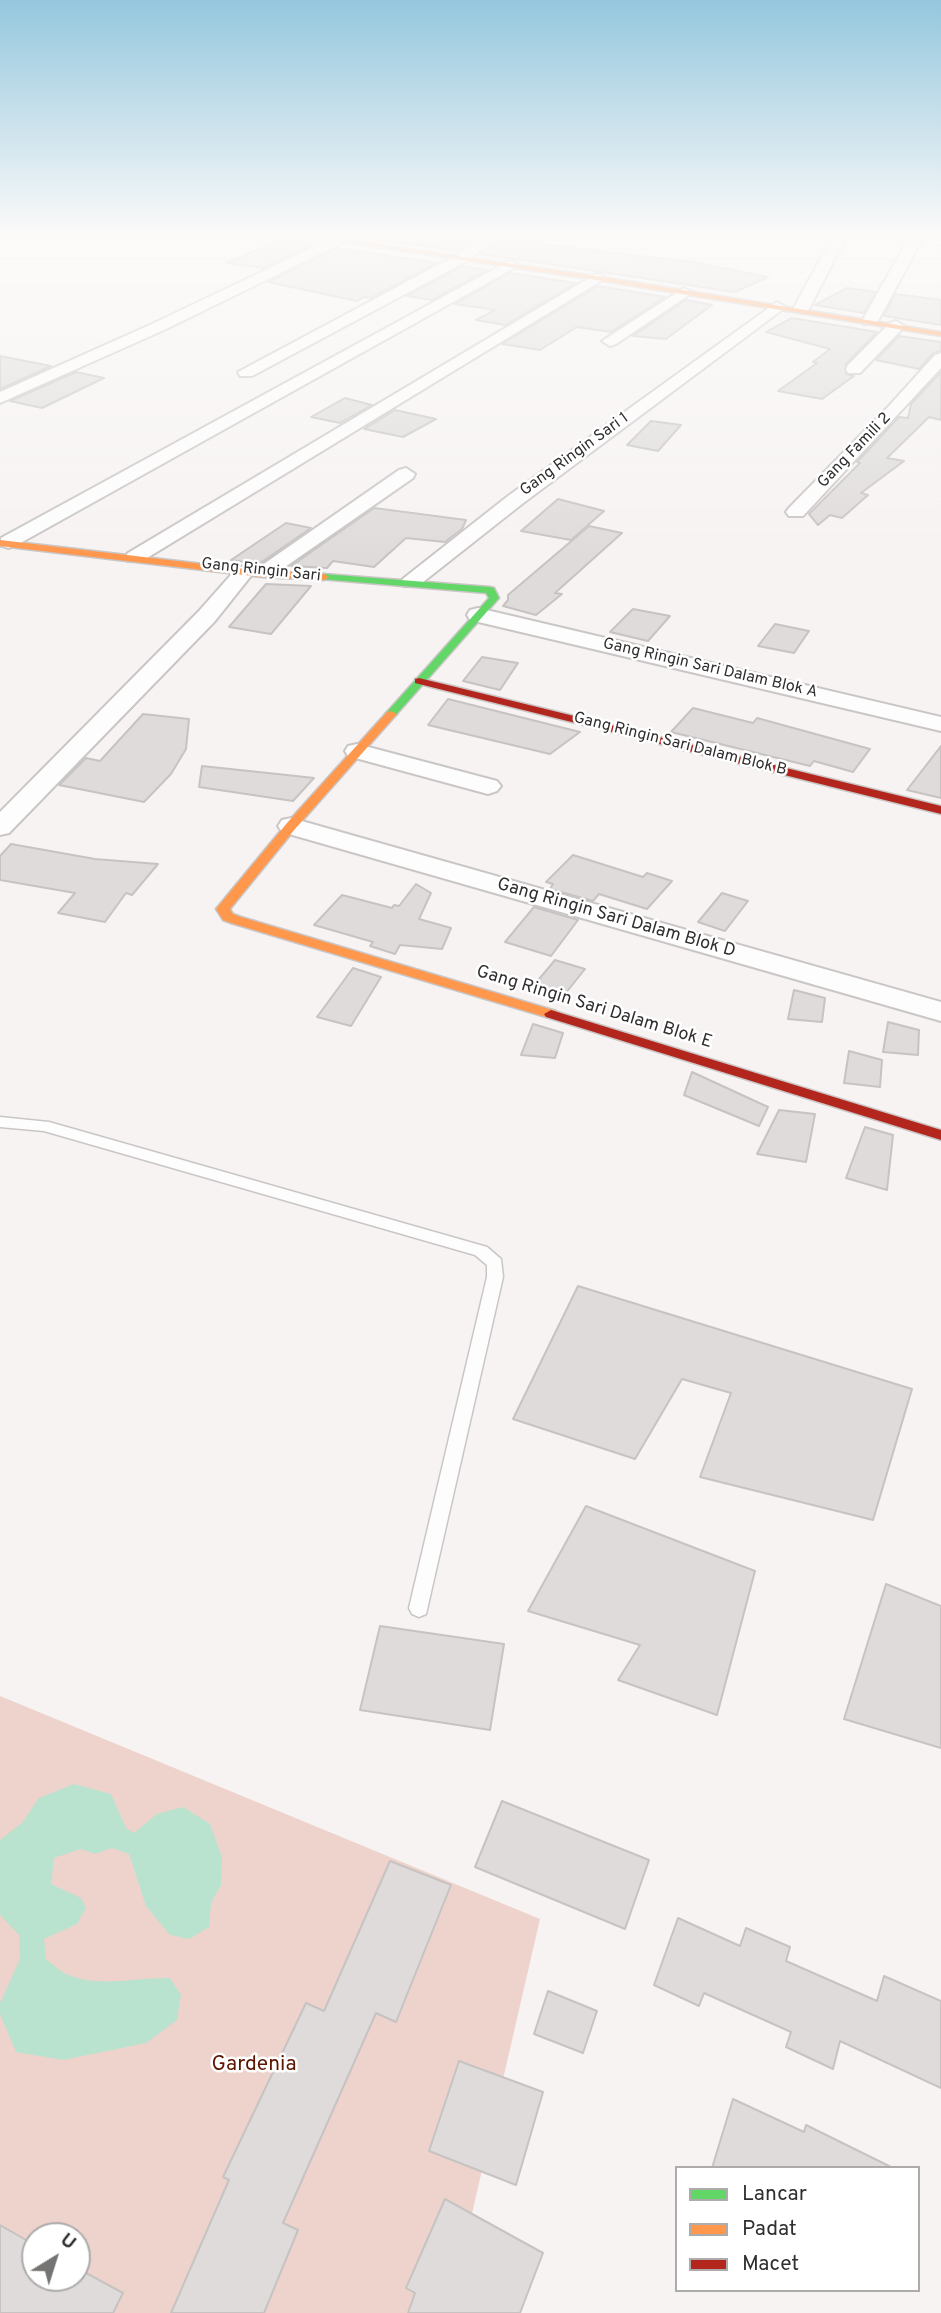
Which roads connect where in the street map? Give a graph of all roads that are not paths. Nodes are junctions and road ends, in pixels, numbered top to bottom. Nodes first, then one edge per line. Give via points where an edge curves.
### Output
1 (126, 342) edge
2 (303, 342) edge
3 (370, 342) edge
4 (490, 342) edge
5 (729, 342) edge
6 (880, 342) edge
7 (941, 358) edge
8 (853, 369) dead end
9 (246, 372) dead end
10 (0, 398) edge
11 (406, 474) dead end
12 (796, 512) dead end
13 (7, 542) edge
14 (135, 556) junction
15 (261, 571) junction
16 (411, 582) junction
17 (478, 615) junction
18 (419, 681) junction
19 (941, 724) edge
20 (357, 751) junction
21 (488, 786) dead end
22 (941, 810) edge
23 (291, 826) junction
24 (0, 827) edge
25 (941, 1012) edge
26 (0, 1122) edge
27 (941, 1135) edge
28 (419, 1608) dead end

1 - 10 street
2 - 9 street
3 - 13 street
4 - 14 street
5 - 16 street, Gang Ringin Sari 1
6 - 8 street
7 - 12 street, Gang Famili 2
11 - 15 street
13 - 14 street, Gang Ringin Sari
14 - 15 street, Gang Ringin Sari
15 - 16 street, Gang Ringin Sari
15 - 24 street via 207,616
16 - 17 street, Gang Ringin Sari via 489,590 494,598
17 - 18 street
17 - 19 street, Gang Ringin Sari Dalam Blok A
18 - 20 street
18 - 22 street, Gang Ringin Sari Dalam Blok B
20 - 21 street
20 - 23 street
23 - 25 street, Gang Ringin Sari Dalam Blok D
23 - 27 street, Gang Ringin Sari Dalam Blok E via 223,909 228,917
26 - 28 lane via 44,1126 468,1247 481,1251 495,1264

